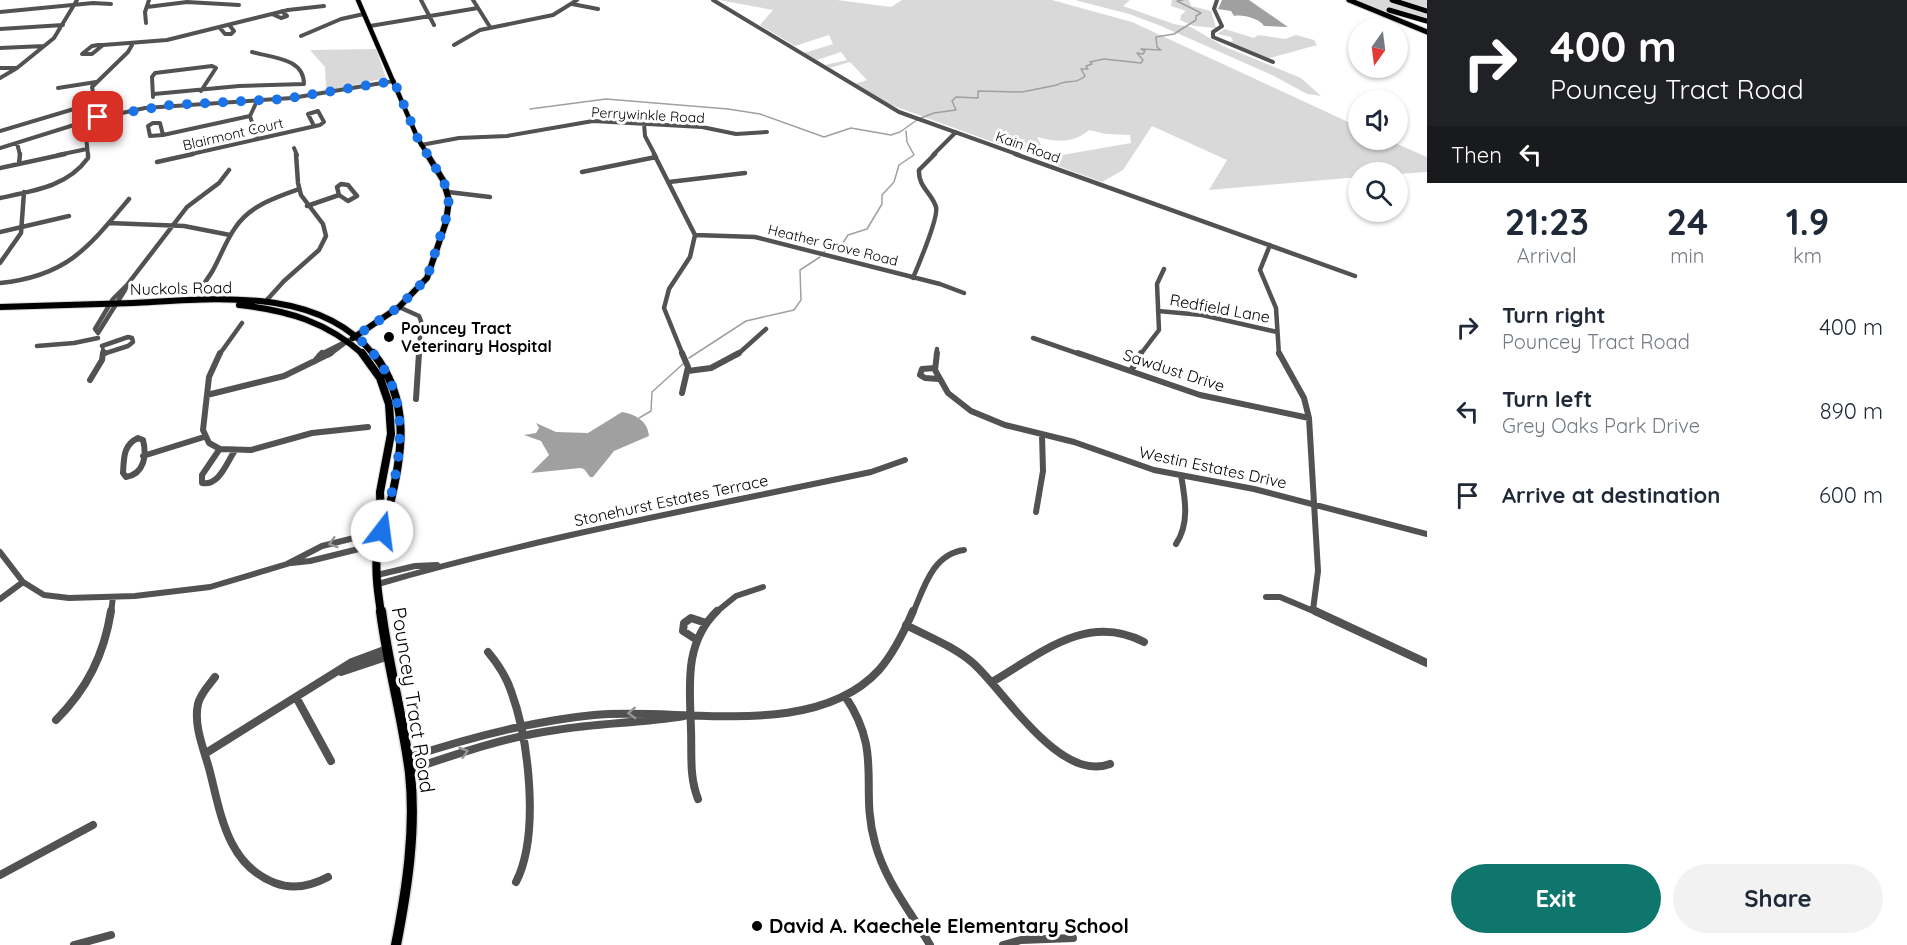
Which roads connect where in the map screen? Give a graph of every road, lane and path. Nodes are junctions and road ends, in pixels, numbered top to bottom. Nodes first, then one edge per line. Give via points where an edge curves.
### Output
1 (77, 0) edge
2 (149, 0) edge
3 (358, 0) edge
4 (422, 0) edge
5 (473, 0) edge
6 (577, 0) edge
7 (713, 0) edge
8 (1217, 0) edge
9 (1349, 0) edge
10 (1357, 0) edge
11 (1392, 0) edge
12 (111, 4) dead end
13 (572, 4) junction
14 (74, 5) junction
15 (239, 5) dead end
16 (324, 6) dead end
17 (147, 7) junction
18 (478, 8) junction
19 (598, 9) dead end
20 (1427, 10) edge
21 (282, 11) junction
22 (0, 12) edge
23 (272, 14) junction
24 (364, 14) junction
25 (429, 16) junction
26 (1427, 21) edge
27 (146, 23) dead end
28 (63, 25) junction
29 (434, 25) dead end
30 (230, 26) junction
31 (370, 26) junction
32 (490, 27) junction
33 (220, 28) junction
34 (0, 29) edge
35 (1427, 32) edge
36 (301, 36) dead end
37 (103, 45) junction
38 (132, 45) junction
39 (454, 45) dead end
40 (45, 46) junction
41 (0, 48) edge
42 (252, 52) dead end
43 (1273, 62) dead end
44 (0, 68) edge
45 (17, 68) junction
46 (0, 78) edge
47 (393, 80) junction
48 (96, 82) junction
49 (304, 84) junction
50 (58, 88) dead end
51 (201, 91) junction
52 (153, 96) junction
53 (304, 96) junction
54 (257, 101) junction
55 (94, 103) junction
56 (153, 107) junction
57 (147, 108) junction
58 (250, 116) junction
59 (98, 117) junction
60 (644, 123) junction
61 (314, 126) dead end
62 (0, 131) edge
63 (767, 132) dead end
64 (956, 132) junction
65 (163, 135) junction
66 (86, 137) dead end
67 (257, 139) junction
68 (17, 143) junction
69 (421, 145) junction
70 (0, 148) edge
71 (294, 148) dead end
72 (87, 149) junction
73 (656, 157) junction
74 (157, 162) dead end
75 (19, 164) junction
76 (0, 168) edge
77 (229, 170) dead end
78 (582, 172) dead end
79 (745, 173) dead end
80 (669, 182) junction
81 (299, 189) junction
82 (24, 192) junction
83 (448, 192) junction
84 (339, 195) junction
85 (490, 197) dead end
86 (0, 198) edge
87 (129, 199) dead end
88 (307, 206) junction
89 (69, 216) dead end
90 (109, 223) junction
91 (173, 225) junction
92 (22, 226) junction
93 (0, 232) edge
94 (230, 235) junction
95 (695, 235) junction
96 (1270, 244) junction
97 (0, 263) edge
98 (1164, 269) dead end
99 (1355, 276) dead end
100 (913, 278) junction
101 (0, 282) edge
102 (200, 288) dead end
103 (964, 293) dead end
104 (265, 302) junction
105 (111, 306) junction
106 (399, 307) junction
107 (0, 308) edge
108 (1158, 311) junction
109 (0, 312) edge
110 (242, 323) dead end
111 (766, 329) dead end
112 (1277, 332) junction
113 (98, 335) junction
114 (352, 338) junction
115 (1033, 338) dead end
116 (37, 346) dead end
117 (102, 346) junction
118 (937, 349) dead end
119 (103, 354) junction
120 (935, 368) junction
121 (688, 371) junction
122 (1131, 371) junction
123 (939, 379) junction
124 (90, 380) dead end
125 (682, 393) dead end
126 (207, 395) junction
127 (416, 399) dead end
128 (1309, 418) junction
129 (368, 427) dead end
130 (1042, 435) junction
131 (204, 437) junction
132 (219, 450) junction
133 (234, 452) junction
134 (143, 456) junction
135 (905, 460) dead end
136 (1181, 475) junction
137 (1314, 505) junction
138 (1036, 512) dead end
139 (382, 531) junction
140 (1427, 534) edge
141 (379, 544) junction
142 (1176, 544) dead end
143 (964, 550) dead end
144 (0, 552) edge
145 (287, 564) junction
146 (378, 579) junction
147 (23, 582) junction
148 (763, 587) dead end
149 (113, 597) junction
150 (1266, 597) dead end
151 (0, 599) edge
152 (1313, 610) junction
153 (706, 624) junction
154 (906, 625) junction
155 (697, 640) junction
156 (1144, 642) dead end
157 (388, 652) junction
158 (488, 652) dead end
159 (1427, 663) edge
160 (215, 677) dead end
161 (992, 682) junction
162 (845, 696) junction
163 (296, 697) junction
164 (690, 715) junction
165 (56, 720) dead end
166 (520, 727) junction
167 (521, 737) junction
168 (206, 753) junction
169 (407, 758) junction
170 (331, 761) dead end
171 (1110, 764) dead end
172 (409, 770) junction
173 (698, 799) dead end
174 (93, 825) dead end
175 (0, 875) edge
176 (327, 877) dead end
177 (516, 882) dead end
178 (111, 935) dead end
179 (1073, 938) dead end
180 (74, 945) edge
181 (396, 945) edge
182 (930, 945) edge
183 (1003, 945) edge

1 - 14 street
2 - 17 street
3 - 24 main road
4 - 25 street
5 - 18 street
6 - 13 street
7 - 64 street, Kain Road via 888,107
8 - 43 street via 1214,9 1222,26 1213,37
9 - 35 highway
10 - 26 highway
11 - 20 highway
12 - 14 street
13 - 19 street
13 - 32 street via 549,16
14 - 22 street
14 - 28 street
15 - 17 street via 187,2
16 - 21 street
17 - 27 street
18 - 25 street
18 - 32 street
21 - 23 street
21 - 23 street via 287,16 278,18
23 - 30 street
24 - 31 main road
24 - 36 street
25 - 29 street
25 - 31 street
28 - 34 street
28 - 40 street
30 - 33 street
30 - 33 street via 234,31 231,34
31 - 47 main road
32 - 39 street
33 - 38 street
37 - 37 street via 93,46 82,54 90,54
37 - 38 street
38 - 48 street
40 - 41 street
40 - 45 street
42 - 49 street via 296,63 304,74
44 - 45 street
45 - 46 street
47 - 53 street
47 - 69 main road
48 - 50 street
48 - 55 street via 91,92
49 - 51 street
49 - 53 street
51 - 52 street
51 - 52 street via 216,68 155,73
52 - 56 street
52 - 57 street
53 - 54 street
54 - 56 street
54 - 58 street
55 - 59 street
55 - 62 street
56 - 57 street
57 - 59 street
58 - 65 street
58 - 67 street
59 - 68 street
60 - 63 street, Perrywinkle Road via 733,133
60 - 69 street, Perrywinkle Road via 584,122 507,136
60 - 73 street via 645,136
61 - 67 street, Blairmont Court
64 - 96 street, Kain Road
64 - 100 street via 918,173 920,184 936,202 938,213
65 - 65 street via 159,122 148,126 150,136
66 - 72 street
67 - 74 street, Blairmont Court
68 - 70 street
68 - 75 street
69 - 83 main road
71 - 81 street via 300,163
72 - 75 street
72 - 82 street via 88,158 80,170 49,186
73 - 78 street
73 - 80 street
75 - 76 street
77 - 91 street via 219,183 190,204
79 - 80 street
80 - 95 street
81 - 88 street
81 - 94 street via 258,206
82 - 86 street
82 - 92 street
83 - 85 street
83 - 106 main road via 448,216 430,273
84 - 84 street via 337,187 344,184 357,196 348,201
84 - 88 street
87 - 90 street
88 - 104 street via 324,227 325,239 316,254 285,279
89 - 92 street
90 - 91 street
90 - 101 street via 85,251 67,264 42,275
91 - 94 street
91 - 105 street
92 - 93 street
92 - 97 street via 15,245
94 - 102 street via 217,268
95 - 100 street, Heather Grove Road via 755,237
95 - 121 street via 690,256 669,289 664,308
96 - 99 street, Kain Road
96 - 112 street via 1260,268 1276,308
98 - 108 street via 1155,296
100 - 103 street, Heather Grove Road
104 - 105 main road, Nuckols Road
104 - 114 main road, Nuckols Road via 310,312 331,321
105 - 107 main road, Nuckols Road
105 - 109 main road, Nuckols Road
105 - 113 street via 95,329
105 - 114 main road, Nuckols Road via 259,307 309,319
106 - 114 main road
106 - 127 street via 419,316 421,321
108 - 112 street, Redfield Lane via 1202,315
108 - 122 street via 1159,330
110 - 126 street via 215,361
111 - 121 street via 732,360 711,369
112 - 128 street via 1279,354 1304,398
113 - 116 street via 74,344
113 - 117 street
114 - 126 street via 334,352 273,380
114 - 139 main road, Pouncey Tract Road via 377,372 389,404 391,441 379,501
115 - 122 street, Sawdust Drive
117 - 119 street
117 - 119 street via 128,337 133,342
118 - 120 street, Westin Estates Drive
119 - 124 street
120 - 123 street, Westin Estates Drive
120 - 123 street, Westin Estates Drive via 922,369 920,375
121 - 125 street
122 - 128 street, Sawdust Drive via 1215,399
123 - 130 street, Westin Estates Drive via 948,393 971,411
126 - 131 street
128 - 137 street
129 - 133 street via 316,432
130 - 136 street, Westin Estates Drive
130 - 138 street via 1043,471
131 - 132 street
131 - 134 street
132 - 133 street
132 - 133 street via 202,475 202,483 217,479
134 - 134 street via 143,440 134,439 126,447 124,476 139,473
135 - 146 street, Stonehurst Estates Terrace via 871,472
136 - 137 street, Westin Estates Drive
136 - 142 street via 1184,533
137 - 140 street, Westin Estates Drive
137 - 152 street via 1318,581
139 - 141 main road, Pouncey Tract Road
139 -> 145 street via 310,550
141 - 145 street
141 - 146 main road, Pouncey Tract Road
143 - 154 street via 951,552 941,560
144 - 147 street
145 - 149 street via 200,590
146 - 157 main road, Pouncey Tract Road
147 - 149 street via 51,597
147 - 151 street
148 - 153 street via 737,594
149 - 165 street via 94,673 81,694
150 - 152 street via 1280,597
152 - 159 street
153 - 155 street
153 - 155 street via 691,618 684,623 683,631
154 - 161 street via 962,654
154 - 162 street via 884,664
155 - 164 street via 690,668
156 - 161 street via 1120,632 1085,633
157 - 163 street via 332,675
157 - 169 main road, Pouncey Tract Road
158 - 166 street via 502,668
160 - 168 street via 198,705
161 - 171 street via 1022,722 1050,747 1084,764
162 - 164 street via 800,710
162 - 182 street via 867,739 870,823 875,845 887,876
163 - 168 street
163 - 170 street
164 -> 166 street via 619,713
164 - 167 street via 575,726
164 - 173 street via 692,779
166 - 167 street
166 - 169 street
172 -> 167 street
167 - 177 street via 528,820 525,861
168 - 176 street via 230,844 243,864 264,879 287,887 308,886
169 - 172 main road, Pouncey Tract Road
172 - 181 main road, Pouncey Tract Road via 410,857
174 - 175 street
178 - 180 street
179 - 183 street via 1021,940

